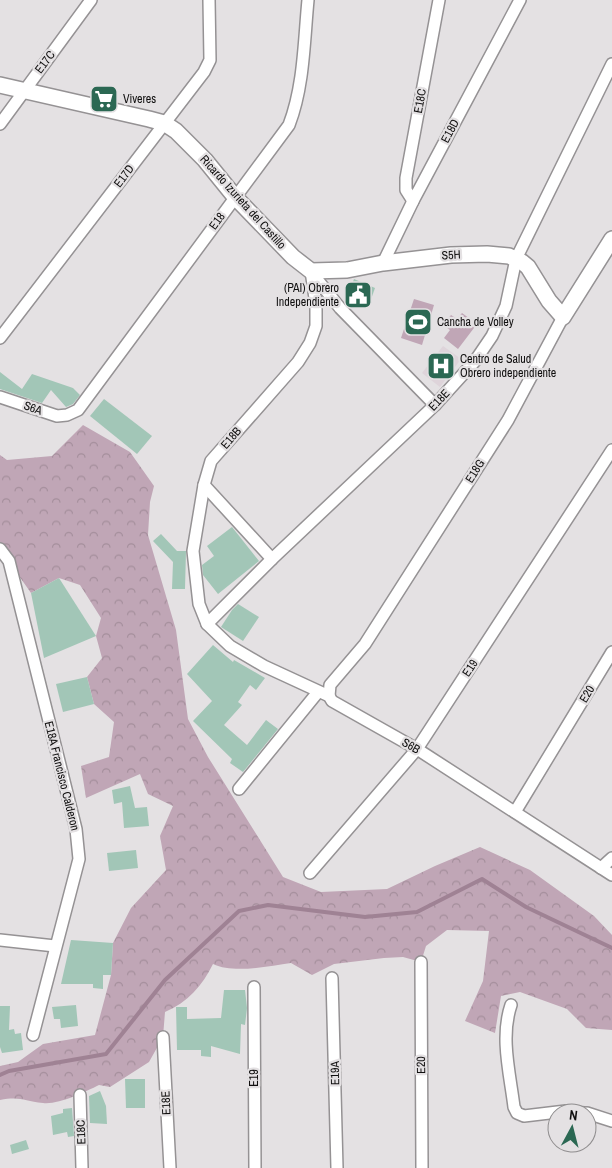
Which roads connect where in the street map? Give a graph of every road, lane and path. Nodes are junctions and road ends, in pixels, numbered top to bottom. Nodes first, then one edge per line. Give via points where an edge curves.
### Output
1 (91, 0) edge
2 (209, 0) edge
3 (308, 0) edge
4 (439, 0) edge
5 (520, 0) edge
6 (612, 64) edge
7 (0, 85) edge
8 (23, 91) junction
9 (164, 123) junction
10 (0, 124) edge
11 (235, 197) junction
12 (413, 201) junction
13 (612, 239) edge
14 (516, 259) junction
15 (384, 263) junction
16 (311, 271) junction
17 (563, 317) junction
18 (0, 338) edge
19 (0, 397) edge
20 (435, 405) junction
21 (68, 415) joint
22 (612, 450) edge
23 (204, 485) junction
24 (0, 549) edge
25 (272, 560) junction
26 (207, 624) junction
27 (612, 652) edge
28 (323, 694) junction
29 (417, 749) junction
30 (239, 789) dead end
31 (514, 812) junction
32 (612, 858) edge
33 (601, 868) junction
34 (310, 873) dead end
35 (612, 875) edge
36 (0, 940) edge
37 (55, 946) junction
38 (420, 962) dead end
39 (332, 978) dead end
40 (254, 987) dead end
41 (511, 1005) dead end
42 (33, 1035) dead end
43 (163, 1037) dead end
44 (80, 1095) dead end
45 (547, 1113) edge
46 (597, 1116) edge
47 (612, 1121) edge
48 (82, 1168) edge
49 (170, 1168) edge
50 (255, 1168) edge
51 (337, 1168) edge
52 (422, 1168) edge

1 - 8 street, E17C
2 - 9 street, E17D via 210,60
3 - 11 street, E18 via 295,108 288,125
4 - 12 street, E18C via 406,178 406,190
5 - 12 street, E18D
6 - 14 street, E18E
7 - 8 street, Ricardo Izurieta del Castillo
8 - 9 street, Ricardo Izurieta del Castillo
8 - 10 street, E17C
9 - 11 street, Ricardo Izurieta del Castillo via 205,160
9 - 18 street, E17D
11 - 16 street, Ricardo Izurieta del Castillo via 293,257
11 - 21 street, E18 via 78,410
12 - 15 street, E18D
13 - 17 street, E18G
14 - 15 street, S5H via 487,254 451,255
14 - 17 street via 528,267
14 - 20 street, E18E via 506,306 492,336 475,362
15 - 16 street, S5H via 348,270
16 - 20 street, Ricardo Izurieta del Castillo via 340,308
16 - 23 street, E18B via 316,326 310,343 298,362 211,461
17 - 28 street, E18G via 508,420 365,644
19 - 21 street, S6A via 56,416
20 - 25 street, E18E
22 - 29 street, E19
23 - 25 street
23 - 26 street, E18B via 193,552 199,604
24 - 37 street, E18A Francisco Calderon via 9,561 76,829 78,859
25 - 26 street, E18E
26 - 28 street, S6B via 230,646
27 - 31 street, E20
28 - 29 street, S6B
28 - 30 street, E18G
29 - 31 street, S6B
29 - 34 street, E19
31 - 33 street, S6B
32 - 33 street
33 - 35 street, S6B
36 - 37 street
37 - 42 street, E18A Francisco Calderon
38 - 52 street, E20
39 - 51 street, E19A
40 - 50 street, E19
41 - 45 street via 505,1037 514,1107 524,1116
43 - 49 street, E18E
44 - 48 street, E18C
46 - 47 street

